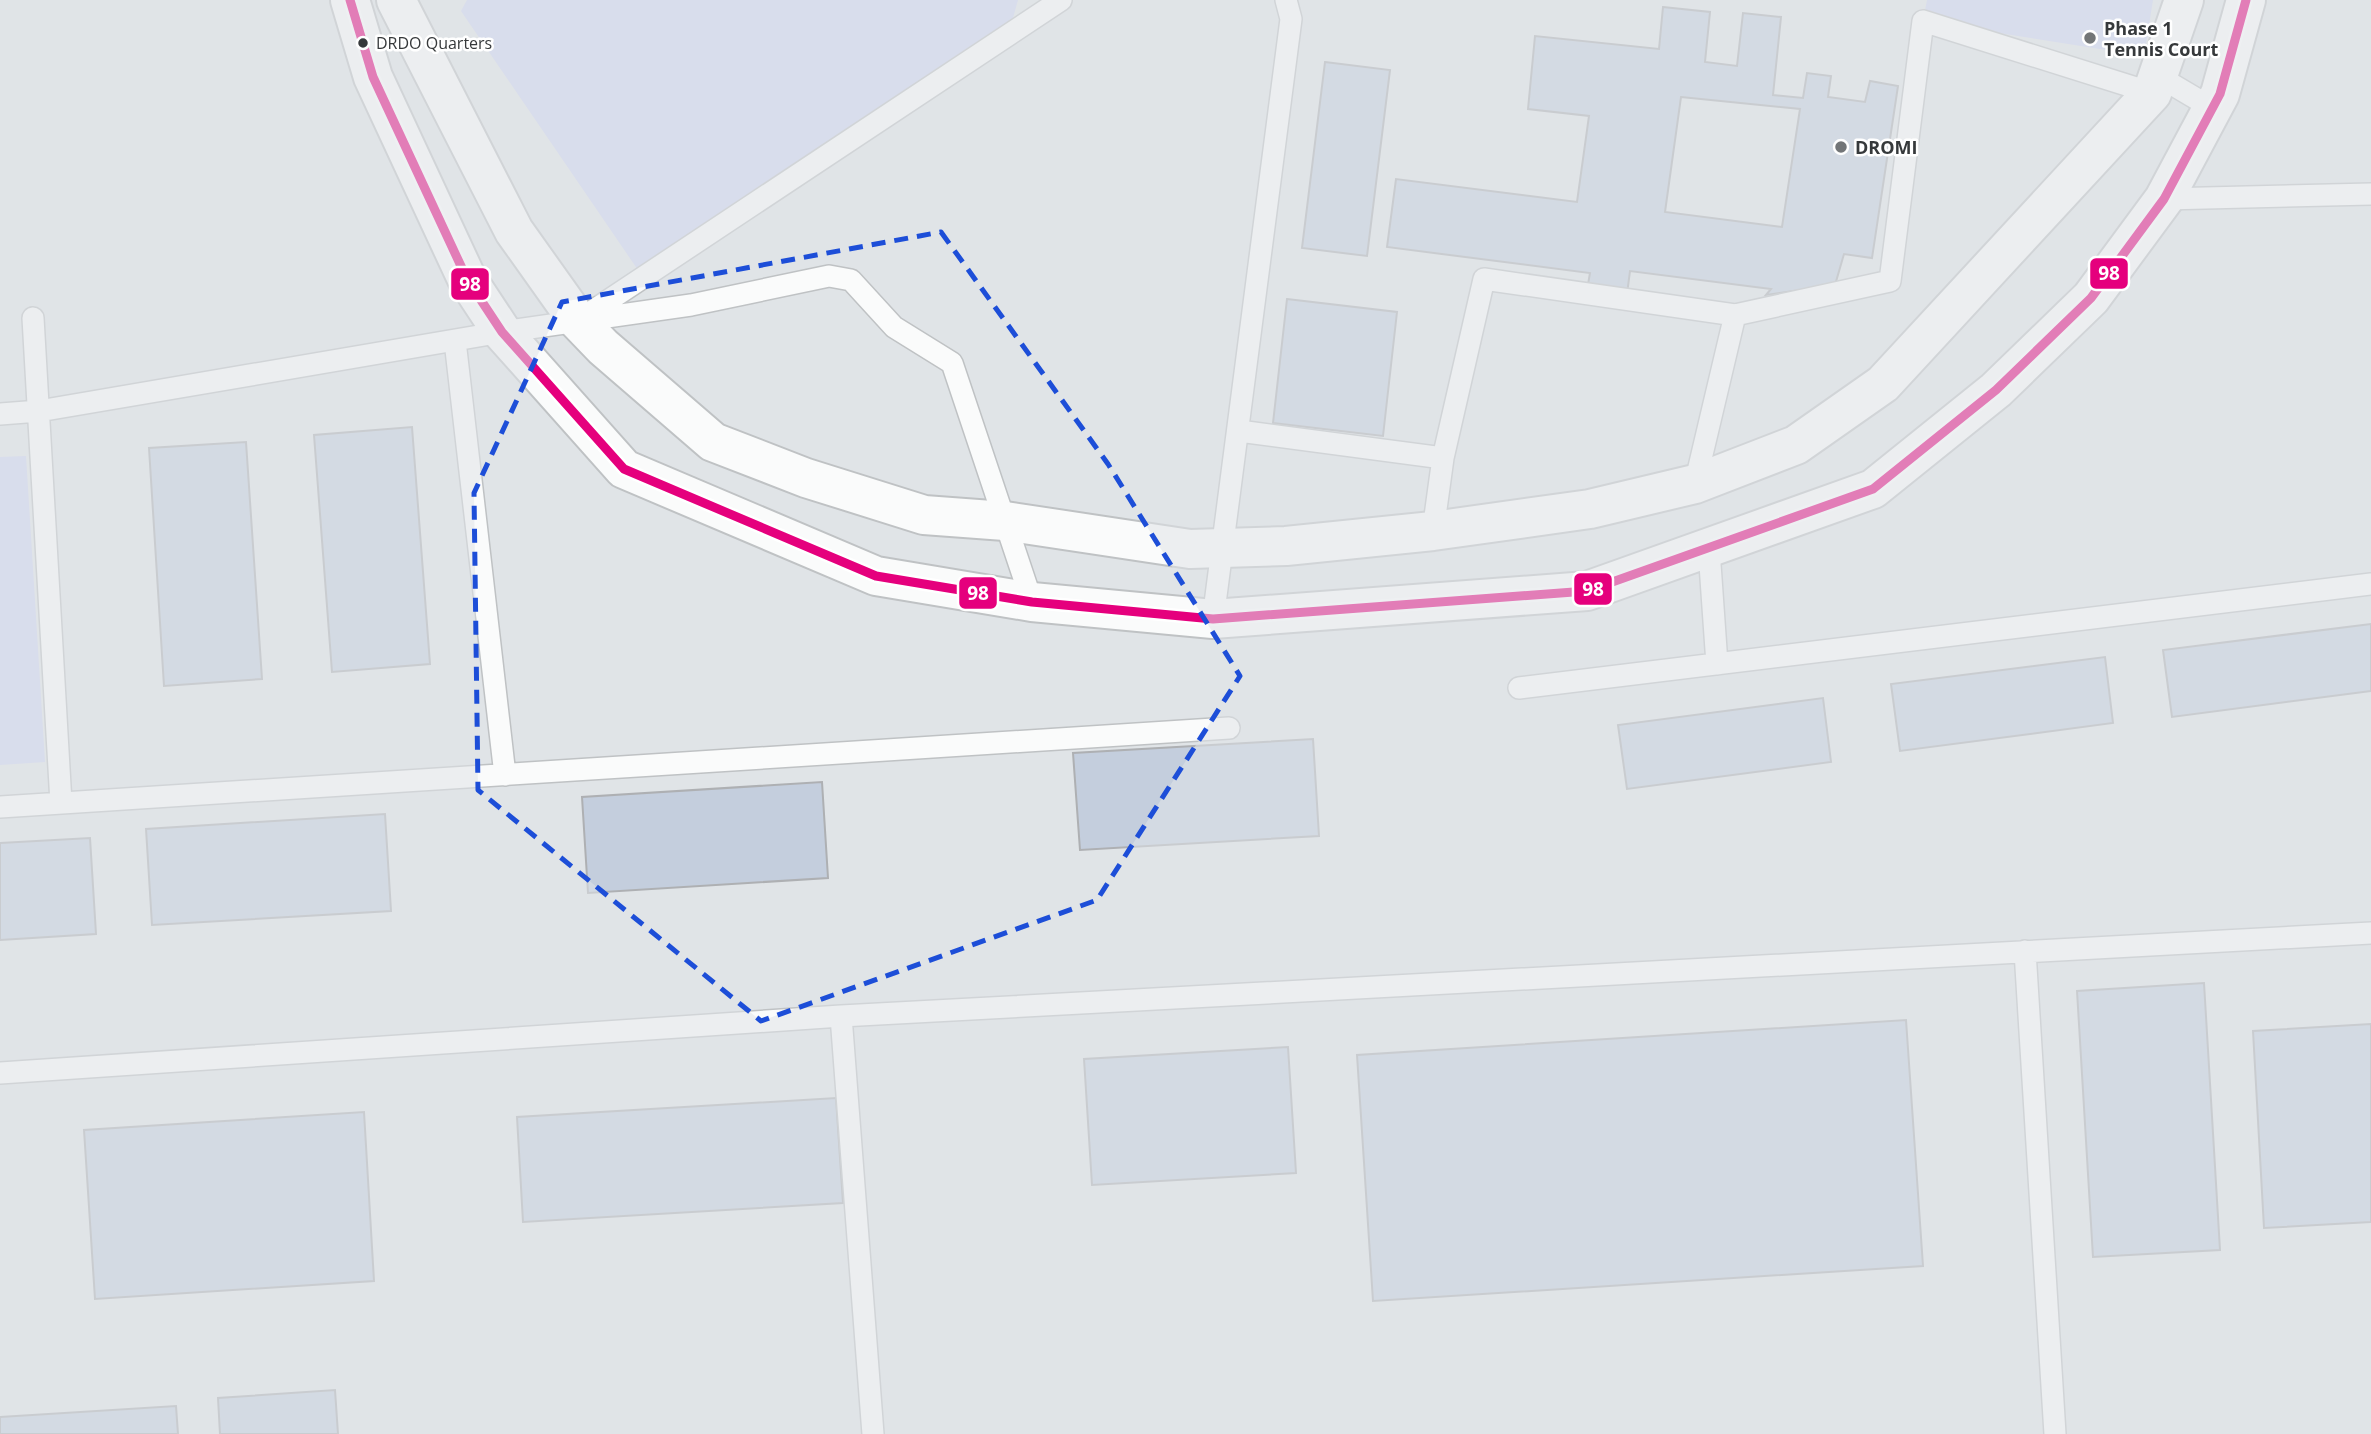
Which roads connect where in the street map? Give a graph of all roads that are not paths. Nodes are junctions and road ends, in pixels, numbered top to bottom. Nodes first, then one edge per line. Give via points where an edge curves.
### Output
1 (350, 0) edge
2 (397, 0) edge
3 (1061, 0) edge
4 (1286, 0) edge
5 (2184, 0) edge
6 (2245, 0) edge
7 (2155, 85) junction
8 (2212, 108) junction
9 (2371, 194) edge
10 (2164, 199) junction
11 (1735, 315) junction
12 (33, 318) dead end
13 (578, 321) junction
14 (502, 332) junction
15 (455, 341) junction
16 (39, 411) junction
17 (0, 414) edge
18 (1239, 431) junction
19 (1443, 458) junction
20 (1695, 484) junction
21 (1004, 521) junction
22 (1433, 531) junction
23 (1224, 548) junction
24 (1709, 550) junction
25 (2371, 584) edge
26 (1032, 602) junction
27 (1213, 620) junction
28 (1717, 664) junction
29 (1519, 688) dead end
30 (1230, 728) dead end
31 (505, 775) junction
32 (61, 803) junction
33 (0, 807) edge
34 (2371, 933) edge
35 (2025, 951) junction
36 (841, 1016) junction
37 (0, 1073) edge
38 (873, 1434) edge
39 (2055, 1434) edge

1 - 14 street via 373,77 396,128 467,279
2 - 13 street via 514,231
3 - 13 lane
4 - 18 lane via 1291,19
5 - 7 street
6 - 8 street via 2220,94
7 - 8 lane
7 - 11 lane via 1923,21 1890,281
7 - 20 street via 1883,384 1796,445
8 - 10 street
9 - 10 lane
10 - 24 street via 2091,298 1996,390 1873,489
11 - 19 lane via 1484,279
11 - 20 lane
12 - 16 lane
13 - 14 lane
13 - 21 street via 713,442 806,478 924,515
13 - 21 lane via 691,305 829,276 850,280 894,327 952,363
14 - 15 lane
14 - 26 street via 624,469 876,576
15 - 16 lane
15 - 31 lane
16 - 17 lane
16 - 32 lane
18 - 19 lane
18 - 23 lane
19 - 22 lane
20 - 22 street via 1590,509
21 - 23 street via 1190,549
21 - 26 lane
22 - 23 street via 1286,547
23 - 27 lane
24 - 27 street via 1587,591
24 - 28 lane
25 - 28 lane
26 - 27 street
28 - 29 lane
30 - 31 lane
31 - 32 lane
32 - 33 lane
34 - 35 lane
35 - 36 lane
35 - 39 lane
36 - 37 lane
36 - 38 lane

